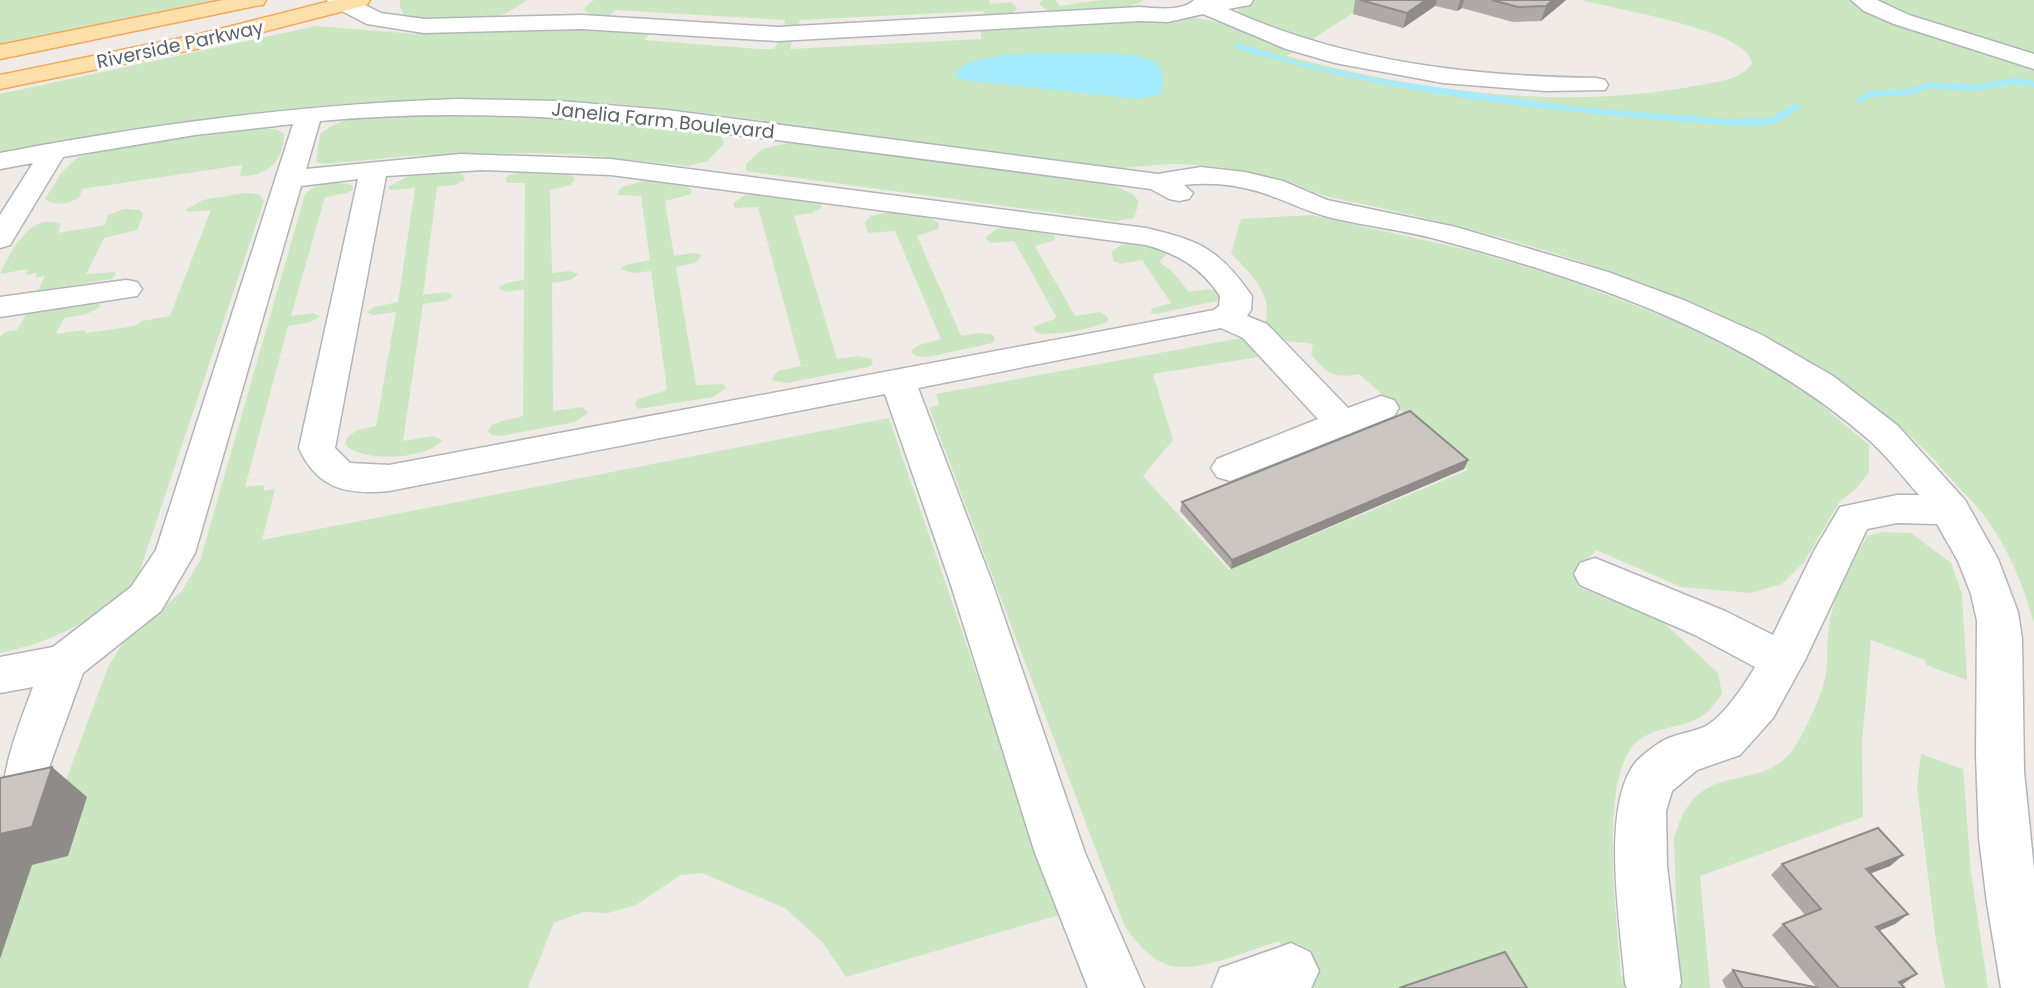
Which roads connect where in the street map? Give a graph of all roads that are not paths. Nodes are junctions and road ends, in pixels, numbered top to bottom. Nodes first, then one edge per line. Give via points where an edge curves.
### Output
1 (255, 0) edge
2 (580, 0) edge
3 (1024, 0) edge
4 (1242, 0) edge
5 (1862, 0) edge
6 (348, 1) edge
7 (537, 1) edge
8 (1193, 3) edge
9 (1038, 20) junction
10 (555, 21) junction
11 (507, 22) junction
12 (0, 52) edge
13 (2034, 62) edge
14 (0, 82) edge
15 (1596, 85) dead end
16 (309, 115) junction
17 (761, 129) junction
18 (54, 150) junction
19 (0, 161) edge
20 (726, 164) junction
21 (374, 169) junction
22 (289, 179) junction
23 (1158, 182) junction
24 (1315, 205) junction
25 (1144, 236) junction
26 (0, 239) edge
27 (126, 289) dead end
28 (0, 307) edge
29 (1224, 318) junction
30 (898, 381) junction
31 (1381, 408) dead end
32 (1342, 423) junction
33 (1230, 468) dead end
34 (1951, 510) junction
35 (1595, 574) dead end
36 (1783, 660) junction
37 (64, 663) junction
38 (0, 675) edge
39 (21, 783) edge
40 (1291, 971) dead end
41 (1653, 983) dead end
42 (1116, 988) edge
43 (1240, 988) edge
44 (2029, 988) edge

1 - 12 main road, Riverside Parkway
2 - 10 street
3 - 9 street
4 - 8 street
5 - 13 street via 1901,20
6 - 11 street via 375,19 395,24
6 - 14 main road, Riverside Parkway via 201,41
7 - 11 street
8 - 9 street via 1163,16
8 - 15 street via 1271,37 1386,68 1480,81
9 - 10 street via 778,34
10 - 11 street
16 - 17 street, Janelia Farm Boulevard via 521,107 610,111
16 - 18 street, Janelia Farm Boulevard
16 - 22 street
17 - 20 street
17 - 23 street, Janelia Farm Boulevard
18 - 19 street, Janelia Farm Boulevard
18 - 26 street
20 - 21 street via 482,162
20 - 25 street
21 - 22 street
21 - 30 street via 317,448 321,461 334,472 350,478 389,478
22 - 37 street via 175,553 146,599
23 - 24 street, Janelia Farm Boulevard via 1188,197 1268,211
23 - 24 street, Janelia Farm Boulevard via 1200,174 1238,179
23 - 25 street
24 - 34 street, Janelia Farm Boulevard via 1512,251 1727,329 1775,354 1852,407 1921,471
25 - 29 street via 1212,265 1236,296 1236,310
27 - 28 street
29 - 30 street
29 - 32 street via 1255,331
30 - 42 street via 972,585 1060,853
31 - 32 street
32 - 33 street
34 - 36 street via 1897,509 1854,517
34 - 44 street, Janelia Farm Boulevard via 1994,597 2000,631 2003,820
35 - 36 street
36 - 41 street via 1757,704 1723,741 1681,755 1651,778 1641,811 1641,866
37 - 38 street
37 - 39 street
40 - 43 street

